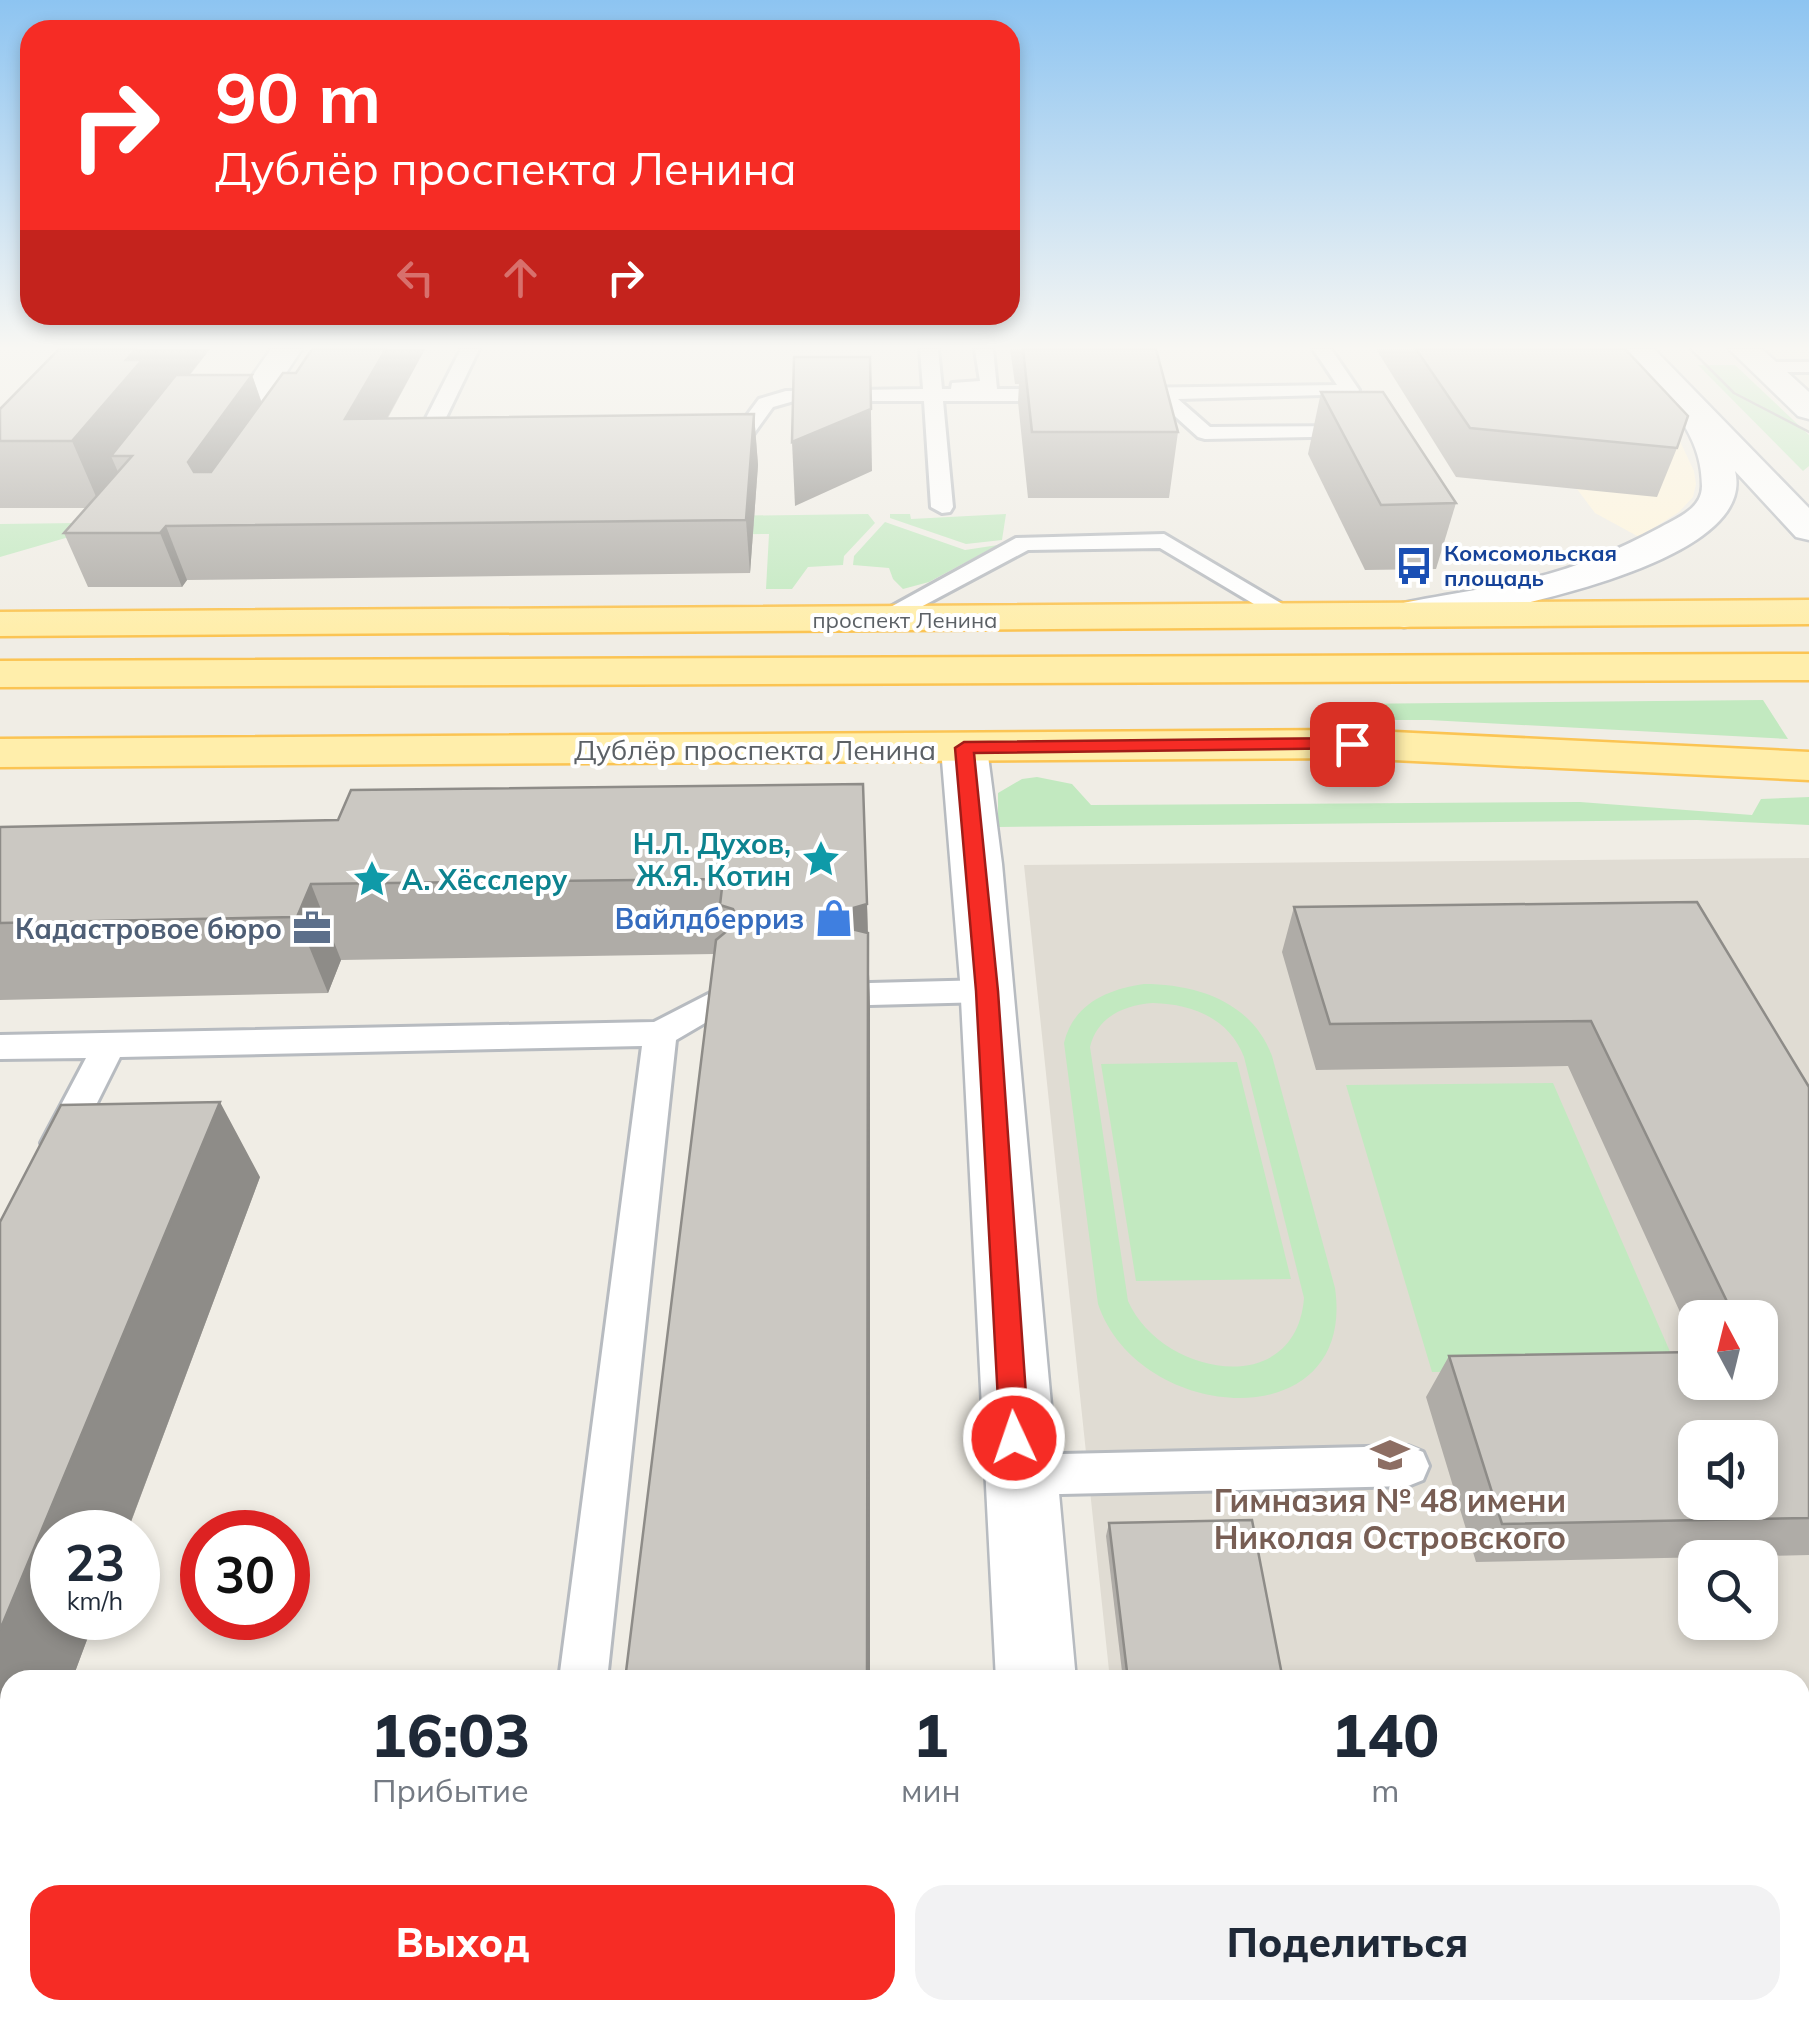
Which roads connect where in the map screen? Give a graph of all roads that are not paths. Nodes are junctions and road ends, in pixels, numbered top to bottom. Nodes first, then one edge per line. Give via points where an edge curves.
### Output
1 (442, 443) edge
2 (720, 443) edge
3 (938, 443) edge
4 (1706, 443) edge
5 (1727, 443) edge
6 (707, 446) edge
7 (466, 448) edge
8 (942, 507) dead end
9 (1809, 529) edge
10 (1809, 612) edge
11 (1294, 618) junction
12 (1391, 618) junction
13 (879, 620) junction
14 (0, 624) edge
15 (1805, 666) edge
16 (0, 674) edge
17 (964, 748) junction
18 (0, 752) edge
19 (1809, 766) edge
20 (987, 991) junction
21 (870, 994) edge
22 (728, 995) edge
23 (660, 1034) junction
24 (109, 1045) junction
25 (0, 1047) edge
26 (42, 1177) edge
27 (1408, 1466) dead end
28 (1017, 1475) junction
29 (583, 1670) edge
30 (1035, 1670) edge

1 - 7 lane
2 - 6 lane
3 - 8 lane
4 - 12 main road via 1721,480 1718,499 1696,522 1645,552 1548,590
5 - 9 main road
10 - 12 main road, проспект Ленина
11 - 12 main road, проспект Ленина
11 - 13 main road, проспект Ленина
11 - 13 lane via 1164,542 1144,542 1024,543
13 - 14 main road, проспект Ленина
15 - 16 main road, проспект Ленина
17 - 18 main road, Дублёр проспекта Ленина
17 - 19 main road, Дублёр проспекта Ленина via 1352,744
17 - 20 main road
20 - 21 lane
20 - 28 main road
22 - 23 lane
23 - 24 lane
23 - 29 lane
24 - 25 lane
24 - 26 lane
27 - 28 lane
28 - 30 main road

